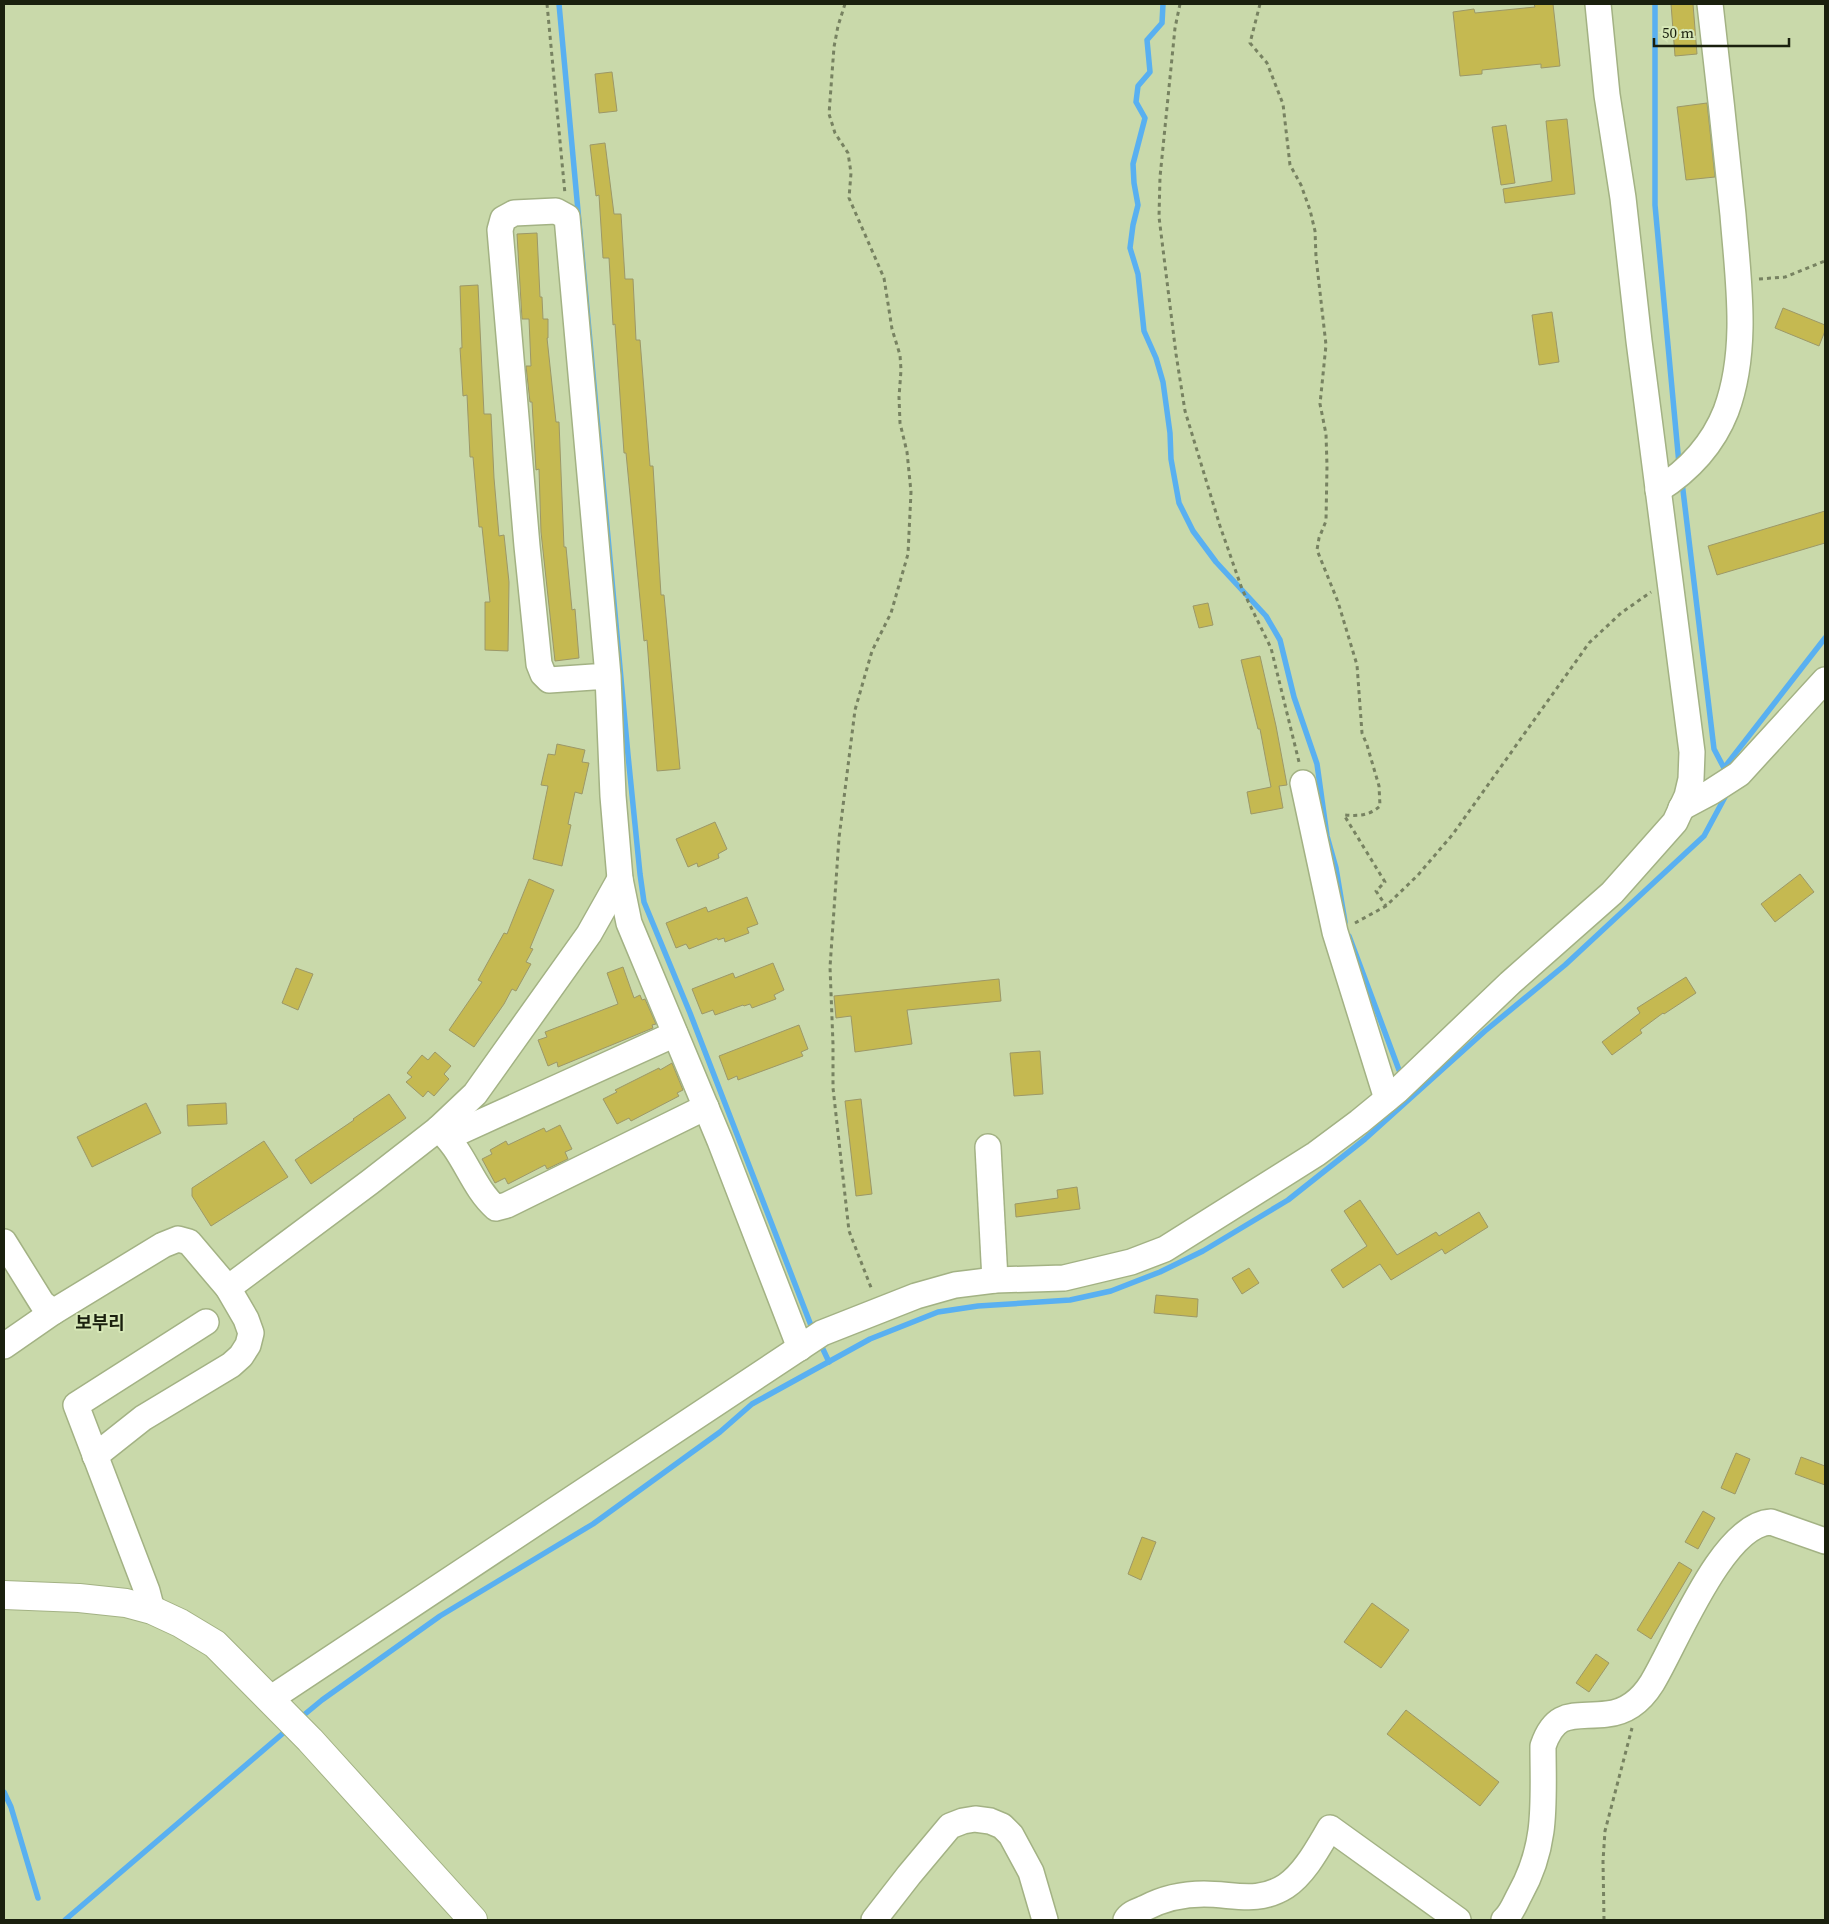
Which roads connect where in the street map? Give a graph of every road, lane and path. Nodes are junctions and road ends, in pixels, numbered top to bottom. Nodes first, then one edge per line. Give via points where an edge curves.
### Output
1 (547, 4) edge
2 (845, 4) edge
3 (1180, 4) edge
4 (1260, 4) edge
5 (1598, 4) edge
6 (1710, 4) edge
7 (567, 217) junction
8 (1825, 261) edge
9 (1739, 281) junction
10 (1658, 490) junction
11 (1671, 587) junction
12 (608, 676) junction
13 (1825, 680) edge
14 (1303, 783) joint
15 (1682, 808) junction
16 (620, 879) junction
17 (1386, 906) junction
18 (1335, 932) junction
19 (675, 1034) junction
20 (1387, 1099) junction
21 (706, 1107) junction
22 (443, 1133) junction
23 (988, 1147) dead end
24 (4, 1242) edge
25 (995, 1280) junction
26 (228, 1288) junction
27 (880, 1310) junction
28 (53, 1312) junction
29 (206, 1322) dead end
30 (4, 1346) edge
31 (800, 1348) junction
32 (95, 1456) junction
33 (1825, 1541) edge
34 (4, 1595) edge
35 (152, 1610) junction
36 (1641, 1698) junction
37 (276, 1705) junction
38 (473, 1920) edge
39 (874, 1920) edge
40 (1045, 1920) edge
41 (1126, 1920) edge
42 (1458, 1920) edge
43 (1504, 1920) edge
44 (1604, 1920) edge

1 - 7 path
2 - 27 path via 834,47 829,114 835,133 848,153 851,173 849,198 884,278 892,329 900,354 900,423 908,452 911,492 908,554 891,613 872,651 855,710 839,838 830,966 834,1044 832,1088 849,1231
3 - 14 path via 1160,177 1159,217 1185,411 1242,589 1271,648
4 - 17 path via 1250,43 1267,63 1283,104 1290,165 1301,185 1315,231 1326,345 1320,404 1326,434 1327,466 1326,521 1318,538 1317,550 1338,602 1357,665 1362,733 1380,786 1380,806 1372,814 1344,815 1385,882 1376,891
5 - 10 street
6 - 9 street
7 - 12 street
7 - 12 street via 556,211 514,213 503,219 500,230 527,546 539,664 543,674 549,680
8 - 9 path via 1784,277
9 - 10 street via 1738,362 1726,410 1719,428 1686,470
10 - 11 street
11 - 15 street via 1692,752 1691,779
11 - 17 path via 1651,592 1621,613 1589,643 1453,834
12 - 16 street
13 - 15 street via 1739,774
14 - 18 street
15 - 20 street via 1674,822 1612,893
16 - 19 street via 629,923
16 - 22 street via 589,934 475,1094
17 - 18 path
18 - 20 street
19 - 21 street
19 - 22 street
20 - 25 street via 1316,1154 1165,1249 1131,1262 1064,1278
21 - 22 street via 496,1208 486,1199
21 - 31 street
22 - 26 street via 370,1182
23 - 25 street
24 - 28 street via 42,1303
25 - 27 street via 955,1285
26 - 28 street via 189,1242 178,1238
26 - 32 street via 246,1319 250,1333 248,1345 241,1356 143,1418
27 - 31 street via 822,1333
28 - 30 street
29 - 32 street via 76,1405
31 - 37 street
32 - 35 street
33 - 36 street via 1771,1522 1762,1522 1744,1533 1708,1579 1655,1679
34 - 35 main road via 101,1600
35 - 37 main road via 215,1644
36 - 43 street via 1634,1705 1608,1714 1567,1716 1555,1723 1543,1746 1542,1836 1526,1884
36 - 44 path via 1605,1831
37 - 38 main road
39 - 40 street via 950,1826 975,1819 1002,1826 1011,1835 1031,1872
41 - 42 street via 1146,1907 1181,1895 1262,1897 1274,1892 1299,1873 1330,1828

